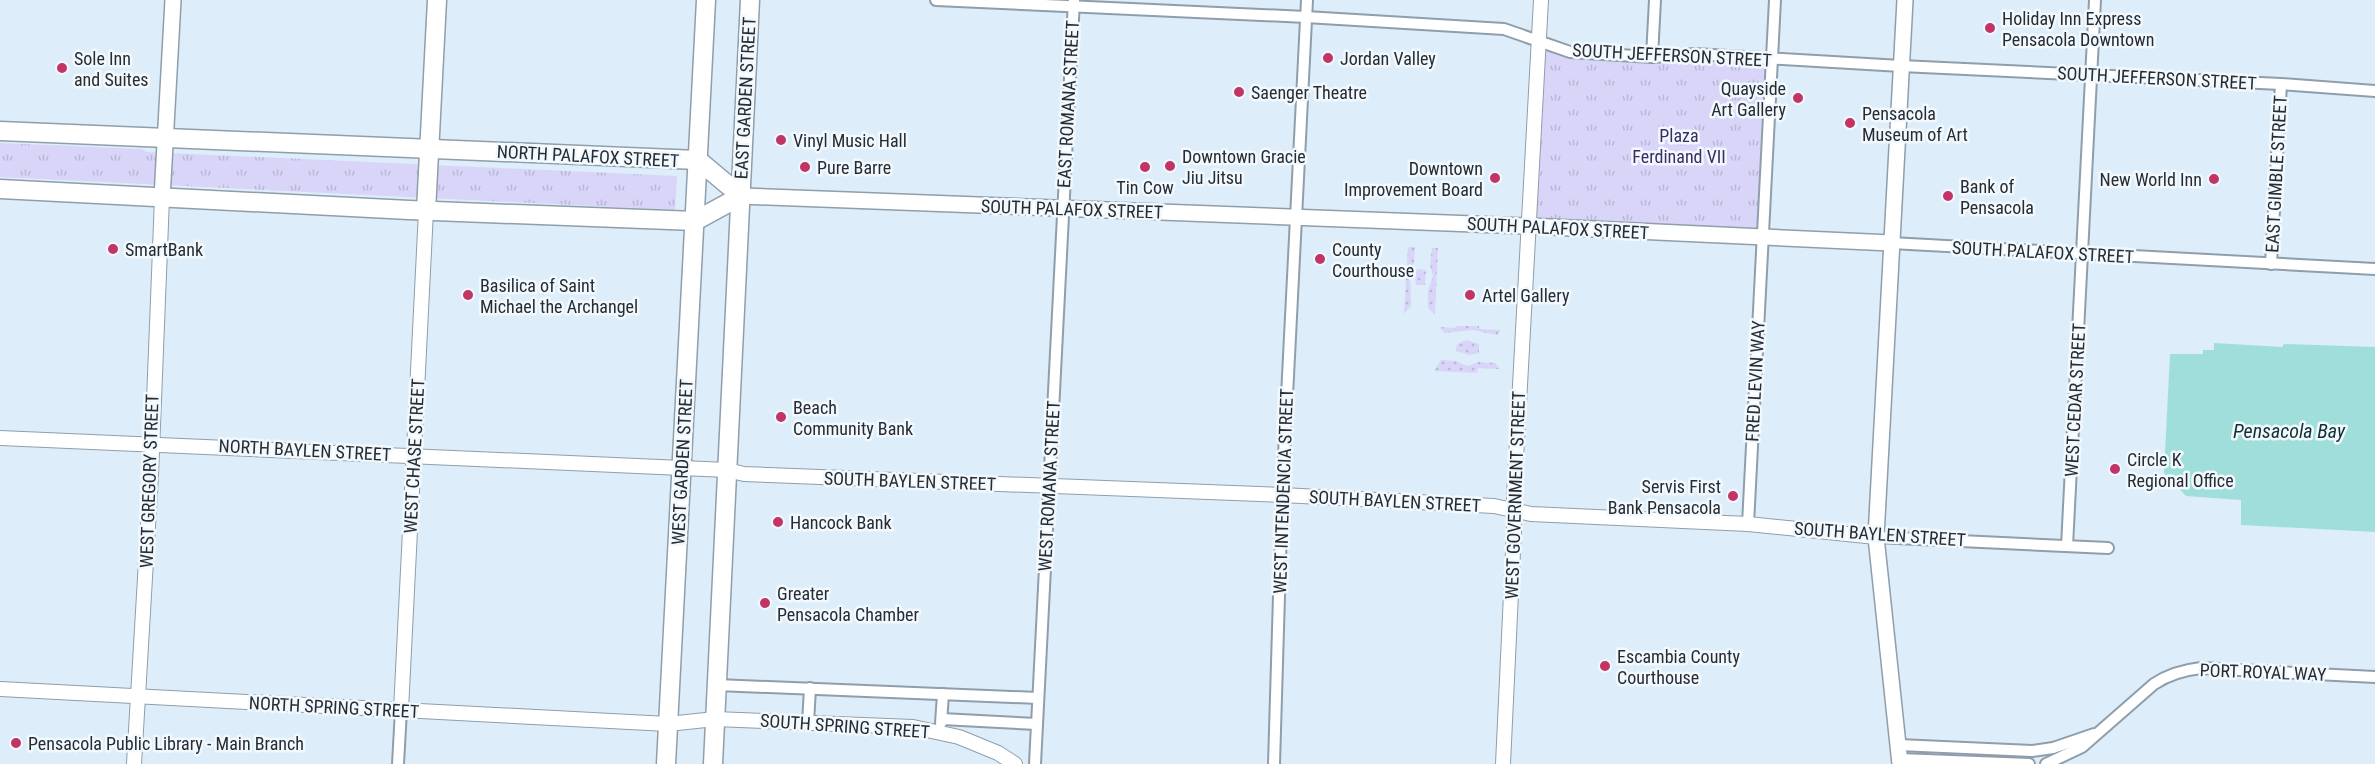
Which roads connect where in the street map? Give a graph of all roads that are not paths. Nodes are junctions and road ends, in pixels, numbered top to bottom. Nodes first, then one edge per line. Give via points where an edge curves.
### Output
1 (173, 0) edge
2 (437, 0) edge
3 (706, 0) edge
4 (750, 0) edge
5 (936, 0) edge
6 (1306, 0) edge
7 (1541, 0) edge
8 (1655, 0) edge
9 (1775, 0) edge
10 (1905, 0) edge
11 (2095, 0) edge
12 (1074, 3) edge
13 (1305, 17) junction
14 (1538, 41) junction
15 (1652, 57) junction
16 (1772, 59) junction
17 (1901, 66) junction
18 (2091, 75) junction
19 (2281, 84) junction
20 (2375, 91) edge
21 (0, 131) edge
22 (165, 138) junction
23 (429, 148) junction
24 (698, 160) junction
25 (0, 189) edge
26 (741, 196) junction
27 (162, 198) junction
28 (1063, 208) junction
29 (426, 211) junction
30 (1295, 218) junction
31 (695, 221) junction
32 (1529, 226) junction
33 (1762, 238) junction
34 (1891, 243) junction
35 (2082, 254) junction
36 (2271, 264) junction
37 (2375, 269) edge
38 (0, 438) edge
39 (151, 444) junction
40 (414, 456) junction
41 (682, 468) junction
42 (727, 471) junction
43 (1049, 486) junction
44 (1282, 495) junction
45 (1514, 510) junction
46 (1749, 524) junction
47 (1876, 537) junction
48 (2067, 546) junction
49 (2108, 548) dead end
50 (2375, 676) edge
51 (717, 685) junction
52 (810, 688) junction
53 (0, 689) edge
54 (943, 694) junction
55 (139, 696) junction
56 (1038, 698) junction
57 (401, 710) junction
58 (715, 719) junction
59 (808, 723) junction
60 (668, 724) junction
61 (1037, 724) junction
62 (940, 725) junction
63 (2094, 735) junction
64 (2044, 749) junction
65 (1983, 750) junction
66 (2018, 751) junction
67 (1899, 756) edge
68 (1983, 762) junction
69 (134, 764) edge
70 (398, 764) edge
71 (666, 764) edge
72 (713, 764) edge
73 (1015, 764) edge
74 (1035, 764) edge
75 (1274, 764) edge
76 (1503, 764) edge
77 (2017, 764) edge
78 (2029, 764) edge
79 (2046, 764) edge

1 - 22 main road
2 - 23 main road, WEST CHASE STREET
3 - 24 main road
4 - 26 main road, EAST GARDEN STREET
5 - 12 street, SOUTH JEFFERSON STREET
6 - 13 street, WEST INTENDENCIA STREET
7 - 14 street, WEST GOVERNMENT STREET
8 - 15 street
9 - 16 street, FRED LEVIN WAY
10 - 17 main road
11 - 18 street, WEST CEDAR STREET
12 - 13 street, SOUTH JEFFERSON STREET
12 - 28 street, EAST ROMANA STREET
13 - 14 street, SOUTH JEFFERSON STREET via 1504,29
13 - 30 street, WEST INTENDENCIA STREET
14 - 15 street, SOUTH JEFFERSON STREET via 1570,52
14 - 32 street, WEST GOVERNMENT STREET
15 - 16 street, SOUTH JEFFERSON STREET via 1695,54
16 - 17 street, SOUTH JEFFERSON STREET
16 - 33 street, FRED LEVIN WAY
17 - 18 street, SOUTH JEFFERSON STREET
17 - 34 main road
18 - 19 street, SOUTH JEFFERSON STREET
18 - 35 street, WEST CEDAR STREET
19 - 20 street, SOUTH JEFFERSON STREET
19 - 36 street, EAST GIMBLE STREET
21 - 22 main road, NORTH PALAFOX STREET
22 - 23 main road, NORTH PALAFOX STREET
22 - 27 main road
23 - 24 main road, NORTH PALAFOX STREET
23 - 29 main road, WEST CHASE STREET
24 - 26 main road, NORTH PALAFOX STREET
24 - 31 main road, WEST GARDEN STREET
25 - 27 main road
26 - 28 main road, SOUTH PALAFOX STREET
26 - 31 main road
26 - 42 main road
27 - 29 main road
27 - 39 street, WEST GREGORY STREET
28 - 30 main road, SOUTH PALAFOX STREET
28 - 43 street, WEST ROMANA STREET
29 - 31 main road
29 - 40 street, WEST CHASE STREET
30 - 32 main road, SOUTH PALAFOX STREET
30 - 44 street, WEST INTENDENCIA STREET
31 - 41 main road, WEST GARDEN STREET
32 - 33 main road, SOUTH PALAFOX STREET
32 - 45 street, WEST GOVERNMENT STREET
33 - 34 main road, SOUTH PALAFOX STREET
33 - 46 street, FRED LEVIN WAY
34 - 35 street, SOUTH PALAFOX STREET
34 - 47 main road
35 - 36 street, SOUTH PALAFOX STREET
35 - 48 street, WEST CEDAR STREET
36 - 37 street, SOUTH PALAFOX STREET
38 - 39 street, NORTH BAYLEN STREET
39 - 40 street, NORTH BAYLEN STREET
39 - 55 street, WEST GREGORY STREET
40 - 41 street, NORTH BAYLEN STREET
40 - 57 street, WEST CHASE STREET
41 - 42 street, SOUTH BAYLEN STREET
41 - 60 main road, WEST GARDEN STREET
42 - 43 street, SOUTH BAYLEN STREET
42 - 51 main road
43 - 44 street, SOUTH BAYLEN STREET
43 - 56 street, WEST ROMANA STREET
44 - 45 street, SOUTH BAYLEN STREET
44 - 75 street, WEST INTENDENCIA STREET
45 - 46 street, SOUTH BAYLEN STREET
45 - 76 street, WEST GOVERNMENT STREET
46 - 47 street, SOUTH BAYLEN STREET
47 - 48 street, SOUTH BAYLEN STREET
47 - 67 main road
48 - 49 street, SOUTH BAYLEN STREET
50 - 63 street, PORT ROYAL WAY via 2184,670 2154,684
51 - 52 street, SOUTH SPRING STREET
51 - 58 main road
52 - 54 street, SOUTH SPRING STREET
52 - 59 street
53 - 55 street, NORTH SPRING STREET
54 - 56 street, SOUTH SPRING STREET
54 - 62 street
55 - 57 street, NORTH SPRING STREET
55 - 69 street, WEST GREGORY STREET
56 - 61 street, WEST ROMANA STREET
57 - 60 street, NORTH SPRING STREET
57 - 70 street, WEST CHASE STREET
58 - 59 street, SOUTH SPRING STREET
58 - 60 street, SOUTH SPRING STREET
58 - 72 main road
59 - 62 street, SOUTH SPRING STREET
60 - 71 main road, WEST GARDEN STREET
61 - 62 street, SOUTH SPRING STREET
61 - 74 street, WEST ROMANA STREET
62 - 73 street, SOUTH SPRING STREET
63 - 64 street, PORT ROYAL WAY
63 - 79 street, PORT ROYAL WAY via 2073,753
64 - 66 street, PORT ROYAL WAY
64 - 79 street
65 - 66 street, PORT ROYAL WAY
65 - 67 street, PORT ROYAL WAY
65 - 68 street
66 - 77 street
67 - 68 street
68 - 77 street
77 - 78 street

